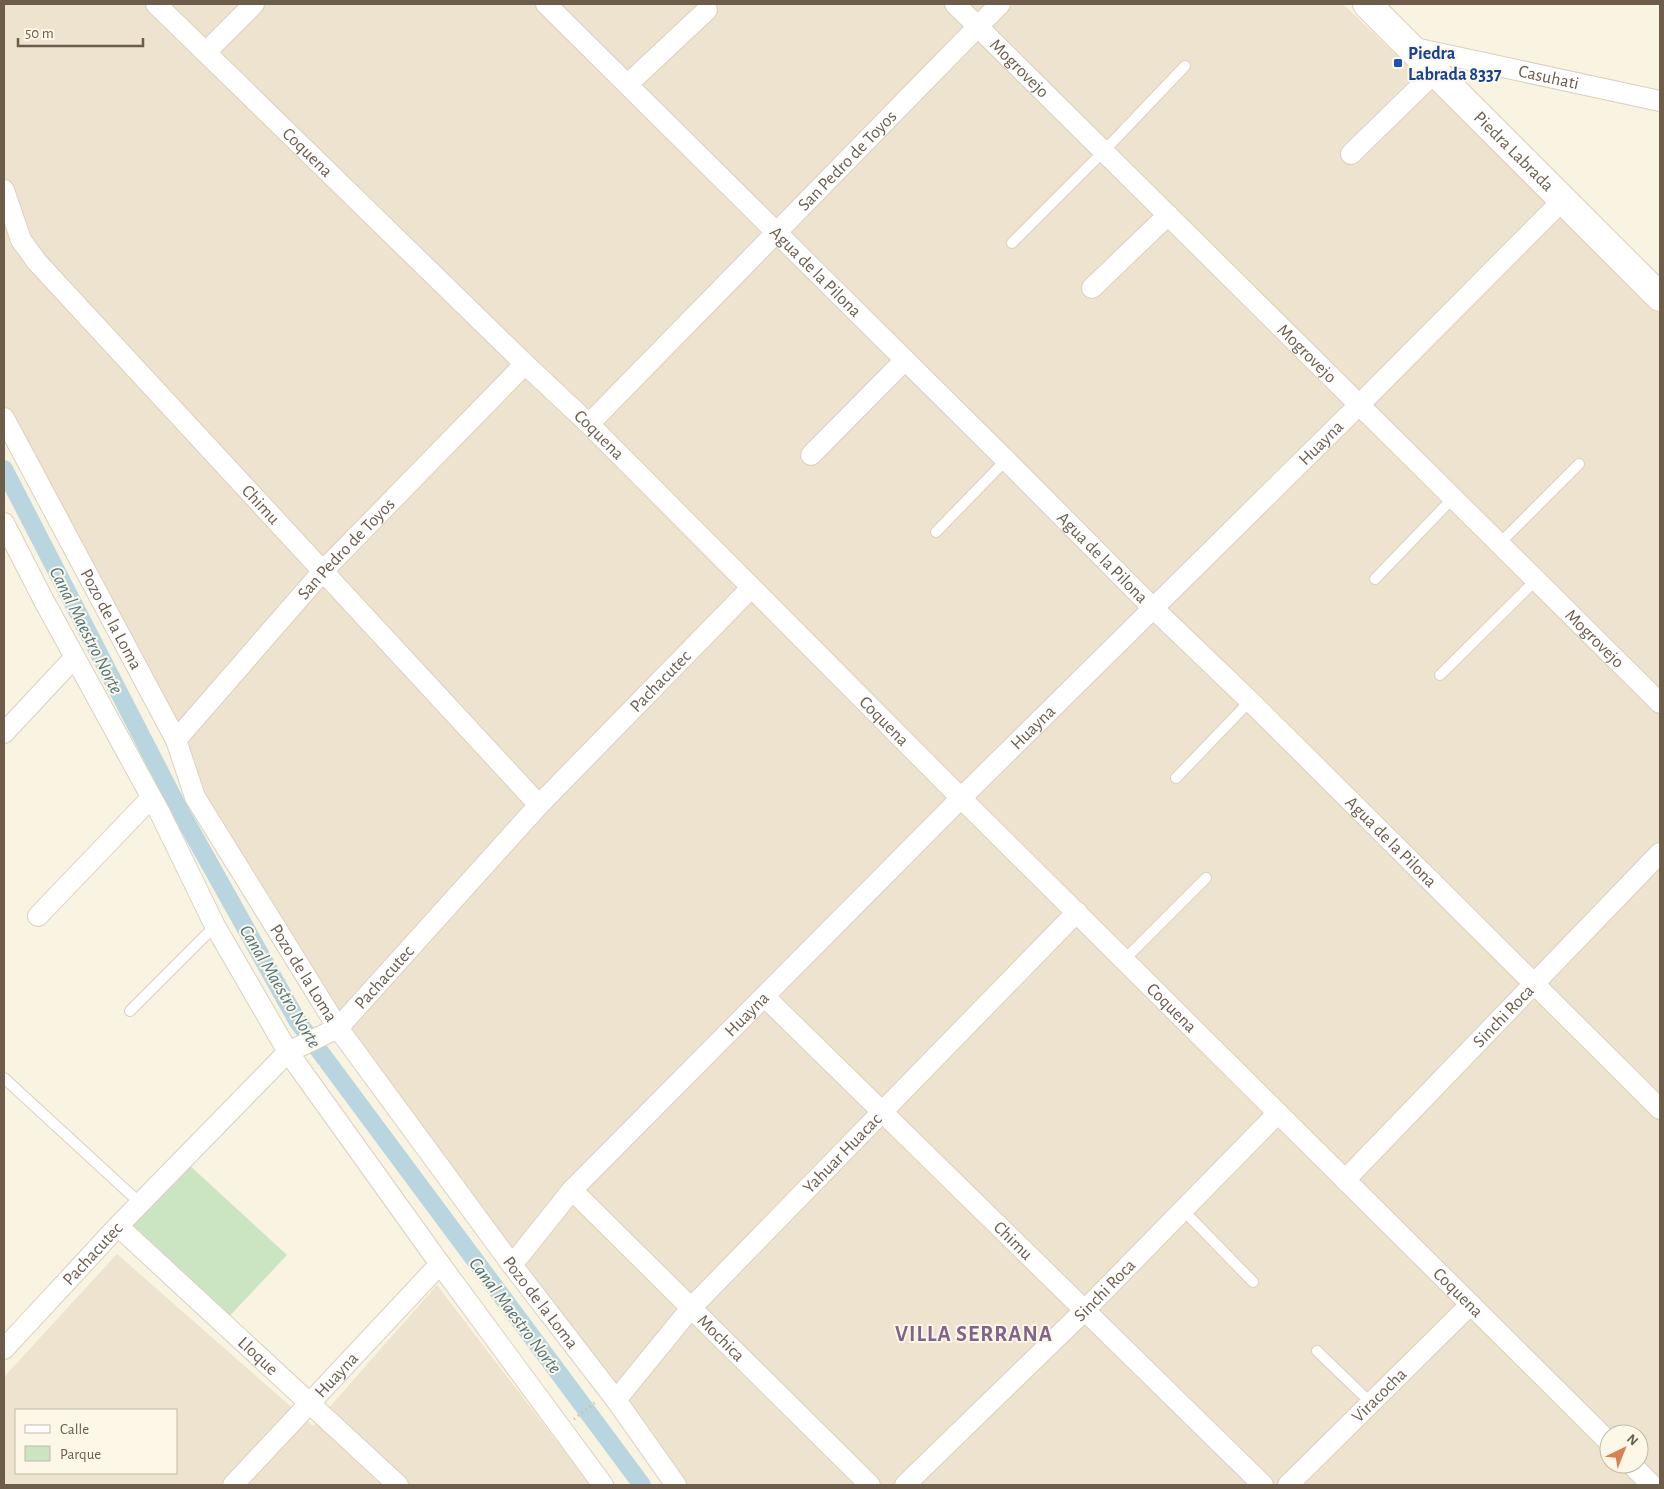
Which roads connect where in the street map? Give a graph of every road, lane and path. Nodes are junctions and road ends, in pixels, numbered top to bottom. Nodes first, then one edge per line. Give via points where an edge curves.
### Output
1 (156, 4) edge
2 (254, 4) edge
3 (546, 4) edge
4 (955, 4) edge
5 (1000, 4) edge
6 (1367, 4) edge
7 (708, 10) dead end
8 (978, 27) junction
9 (1410, 47) junction
10 (206, 52) junction
11 (1185, 66) dead end
12 (1435, 72) junction
13 (628, 84) junction
14 (1660, 101) edge
15 (1104, 151) junction
16 (1351, 154) dead end
17 (4, 190) edge
18 (1563, 200) junction
19 (1168, 215) junction
20 (776, 231) junction
21 (1012, 243) dead end
22 (1092, 288) dead end
23 (1660, 297) edge
24 (905, 360) junction
25 (525, 364) junction
26 (1359, 405) junction
27 (4, 418) edge
28 (589, 424) junction
29 (810, 455) dead end
30 (1006, 460) junction
31 (1579, 464) dead end
32 (1453, 498) junction
33 (4, 523) edge
34 (936, 532) dead end
35 (1499, 544) junction
36 (323, 571) junction
37 (1375, 579) dead end
38 (1536, 580) junction
39 (751, 588) junction
40 (1153, 608) junction
41 (74, 658) junction
42 (1440, 674) dead end
43 (1250, 701) junction
44 (1660, 703) edge
45 (4, 733) edge
46 (176, 740) junction
47 (1176, 778) dead end
48 (151, 798) junction
49 (961, 798) junction
50 (539, 805) junction
51 (1660, 853) edge
52 (1206, 878) dead end
53 (1076, 912) junction
54 (38, 916) dead end
55 (215, 926) junction
56 (1124, 960) junction
57 (1534, 984) junction
58 (764, 996) junction
59 (130, 1011) dead end
60 (338, 1028) junction
61 (288, 1052) junction
62 (4, 1078) edge
63 (1660, 1109) edge
64 (882, 1112) junction
65 (1278, 1113) junction
66 (1345, 1180) junction
67 (572, 1190) junction
68 (140, 1203) junction
69 (1183, 1210) junction
70 (118, 1226) junction
71 (440, 1264) junction
72 (512, 1266) junction
73 (1252, 1282) dead end
74 (1470, 1304) junction
75 (691, 1308) junction
76 (1084, 1310) junction
77 (4, 1349) edge
78 (1317, 1351) dead end
79 (608, 1399) junction
80 (309, 1402) junction
81 (1372, 1403) junction
82 (570, 1422) dead end
83 (1599, 1432) edge
84 (1641, 1474) edge
85 (594, 1481) edge
86 (232, 1485) edge
87 (398, 1485) edge
88 (676, 1485) edge
89 (870, 1485) edge
90 (905, 1485) edge
91 (1263, 1485) edge
92 (1288, 1485) edge
93 (1652, 1485) edge

1 - 10 street, Coquena
2 - 10 street
3 - 13 street, Agua de la Pilona
4 - 8 street, Mogrovejo
5 - 8 street, San Pedro de Toyos
6 - 9 main road, Piedra Labrada
7 - 13 street
8 - 15 street, Mogrovejo
8 - 20 street, San Pedro de Toyos
9 - 12 main road, Piedra Labrada
9 - 14 street, Casuhati
10 - 25 street, Coquena
11 - 15 lane
12 - 16 street
12 - 18 main road, Piedra Labrada
13 - 20 street, Agua de la Pilona
15 - 19 street, Mogrovejo
15 - 21 lane
17 - 36 street, Chimu via 22,240 36,262
18 - 23 main road, Piedra Labrada
18 - 26 street, Huayna
19 - 22 street
19 - 26 street, Mogrovejo
20 - 24 street, Agua de la Pilona
20 - 28 street, San Pedro de Toyos
24 - 29 street
24 - 30 street, Agua de la Pilona
25 - 28 street, Coquena
25 - 36 street, San Pedro de Toyos
26 - 32 street, Mogrovejo
26 - 40 street, Huayna
27 - 46 street, Pozo de la Loma
28 - 39 street, Coquena
30 - 34 lane
30 - 40 street, Agua de la Pilona
31 - 35 lane
32 - 35 street, Mogrovejo
32 - 37 lane
33 - 41 street
35 - 38 street, Mogrovejo
36 - 46 street, San Pedro de Toyos
36 - 50 street, Chimu
38 - 42 lane
38 - 44 street, Mogrovejo
39 - 49 street, Coquena
39 - 50 street, Pachacutec
40 - 43 street, Agua de la Pilona
40 - 49 street, Huayna
41 - 45 street
41 - 48 street
43 - 47 lane
43 - 57 street, Agua de la Pilona
46 - 60 street, Pozo de la Loma via 195,797
48 - 54 street
48 - 55 street
49 - 53 street, Coquena
49 - 58 street, Huayna
50 - 60 street, Pachacutec
51 - 57 street, Sinchi Roca
52 - 56 lane
53 - 56 street, Coquena
53 - 64 street, Yahuar Huacac
55 - 59 lane
55 - 61 street
56 - 65 street, Coquena
57 - 63 street, Agua de la Pilona
57 - 66 street, Sinchi Roca
58 - 64 street, Chimu
58 - 67 street, Huayna
60 - 61 street, Pachacutec
60 - 72 street, Pozo de la Loma
61 - 68 street, Pachacutec
61 - 71 street
62 - 68 lane
64 - 75 street, Yahuar Huacac
64 - 76 street, Chimu
65 - 66 street, Coquena
65 - 69 street, Sinchi Roca
66 - 74 street, Coquena
67 - 72 street, Huayna
67 - 75 street, Mochica
68 - 70 street, Pachacutec
69 - 73 lane
69 - 76 street, Sinchi Roca
70 - 77 street, Pachacutec
70 - 80 street, Lloque
71 - 80 street, Huayna
71 - 85 street
72 - 79 street, Pozo de la Loma
74 - 81 street, Viracocha
74 - 83 street, Coquena
75 - 79 street, Yahuar Huacac
75 - 89 street, Mochica
76 - 90 street, Sinchi Roca
76 - 91 street, Chimu
78 - 81 lane
79 - 82 path
79 - 88 street, Pozo de la Loma
80 - 86 street, Huayna
80 - 87 street, Lloque
81 - 92 street, Viracocha
84 - 93 street

